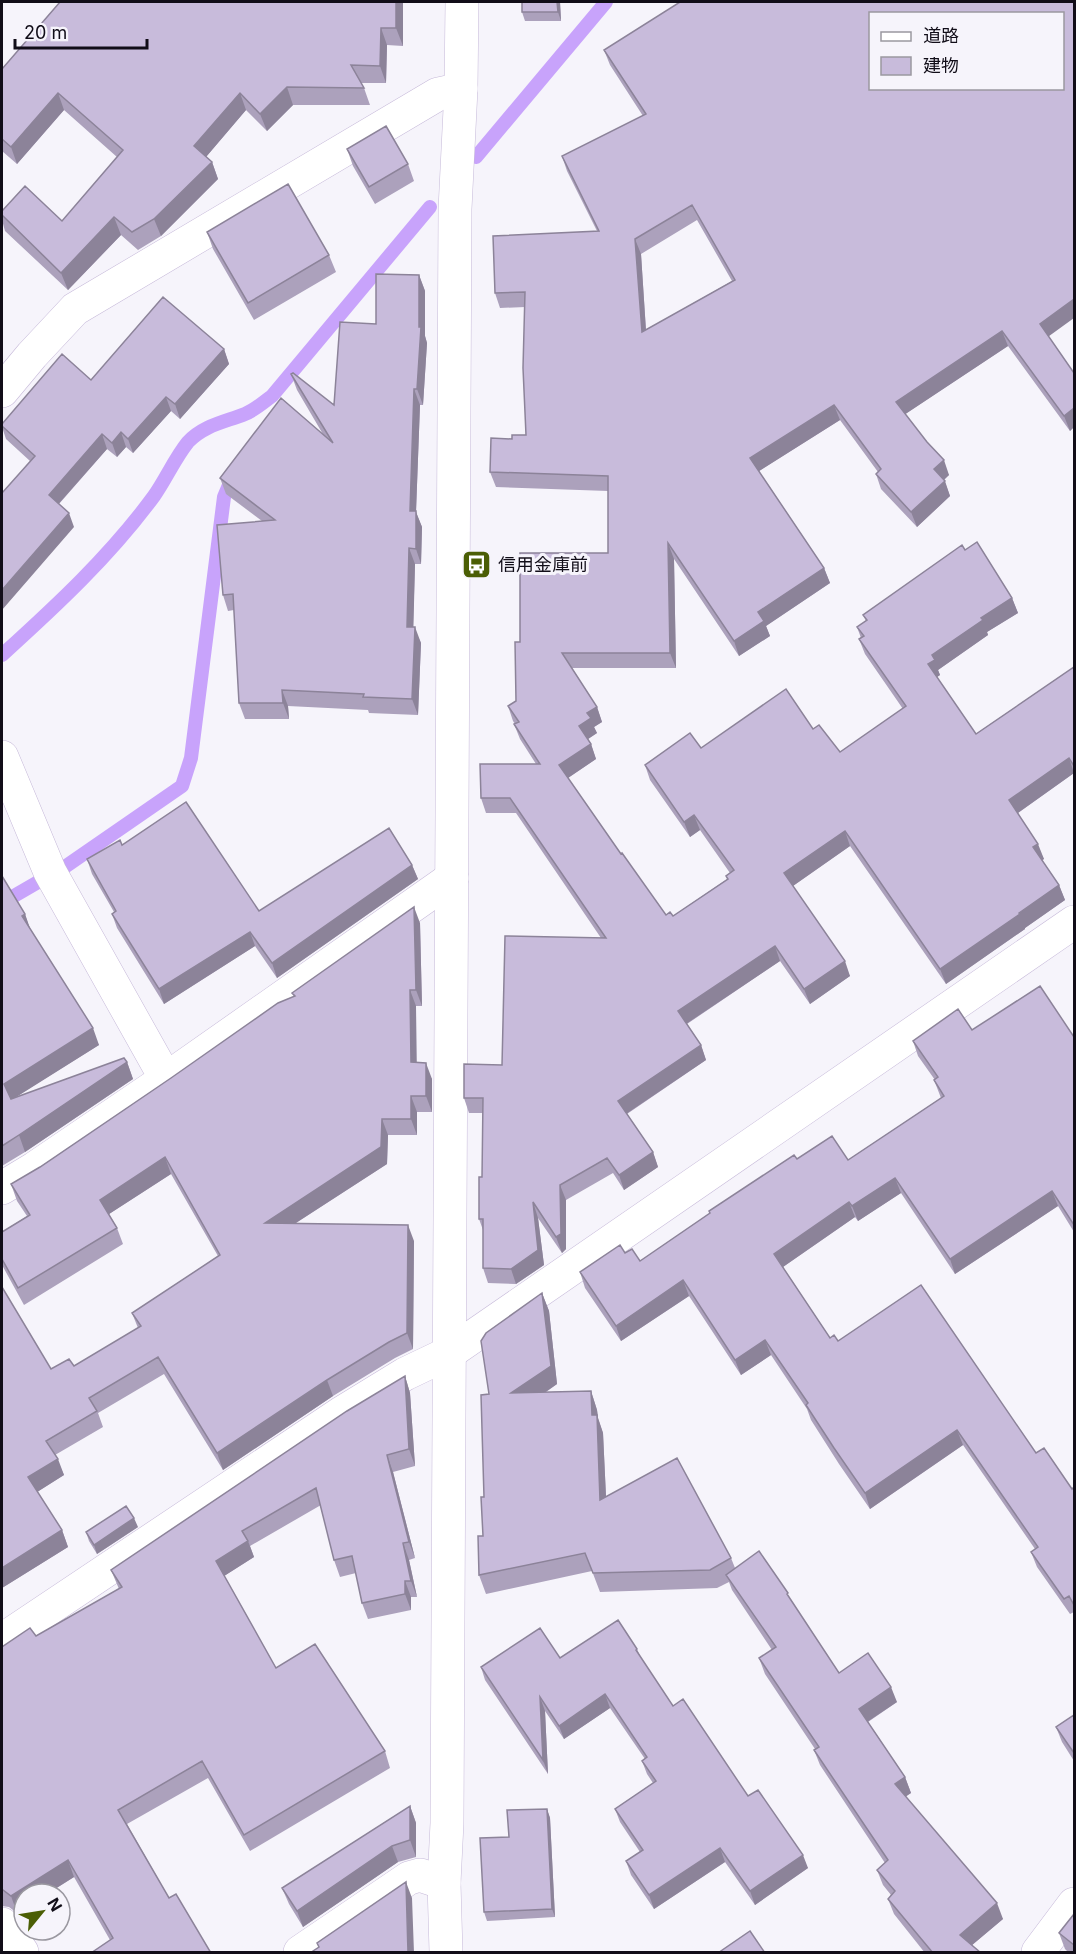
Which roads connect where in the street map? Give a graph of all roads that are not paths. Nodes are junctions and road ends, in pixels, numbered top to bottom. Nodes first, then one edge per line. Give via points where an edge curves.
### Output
1 (462, 2) edge
2 (461, 89) junction
3 (2, 391) edge
4 (2, 758) edge
5 (452, 878) junction
6 (1074, 922) edge
7 (166, 1079) junction
8 (2, 1188) edge
9 (449, 1353) junction
10 (2, 1640) edge
11 (444, 1883) junction
12 (1074, 1904) edge
13 (2, 1924) edge
14 (22, 1953) edge
15 (300, 1953) edge
16 (446, 1953) edge
17 (1038, 1953) edge

1 - 2 street
2 - 3 street via 438,94 75,309
2 - 5 street via 455,209
4 - 7 street via 50,872
5 - 7 street
5 - 9 street
6 - 9 street
7 - 8 street
9 - 10 street via 405,1374 343,1412
9 - 11 street
11 - 15 street via 420,1875 409,1878
11 - 16 street
12 - 17 street
13 - 14 street

